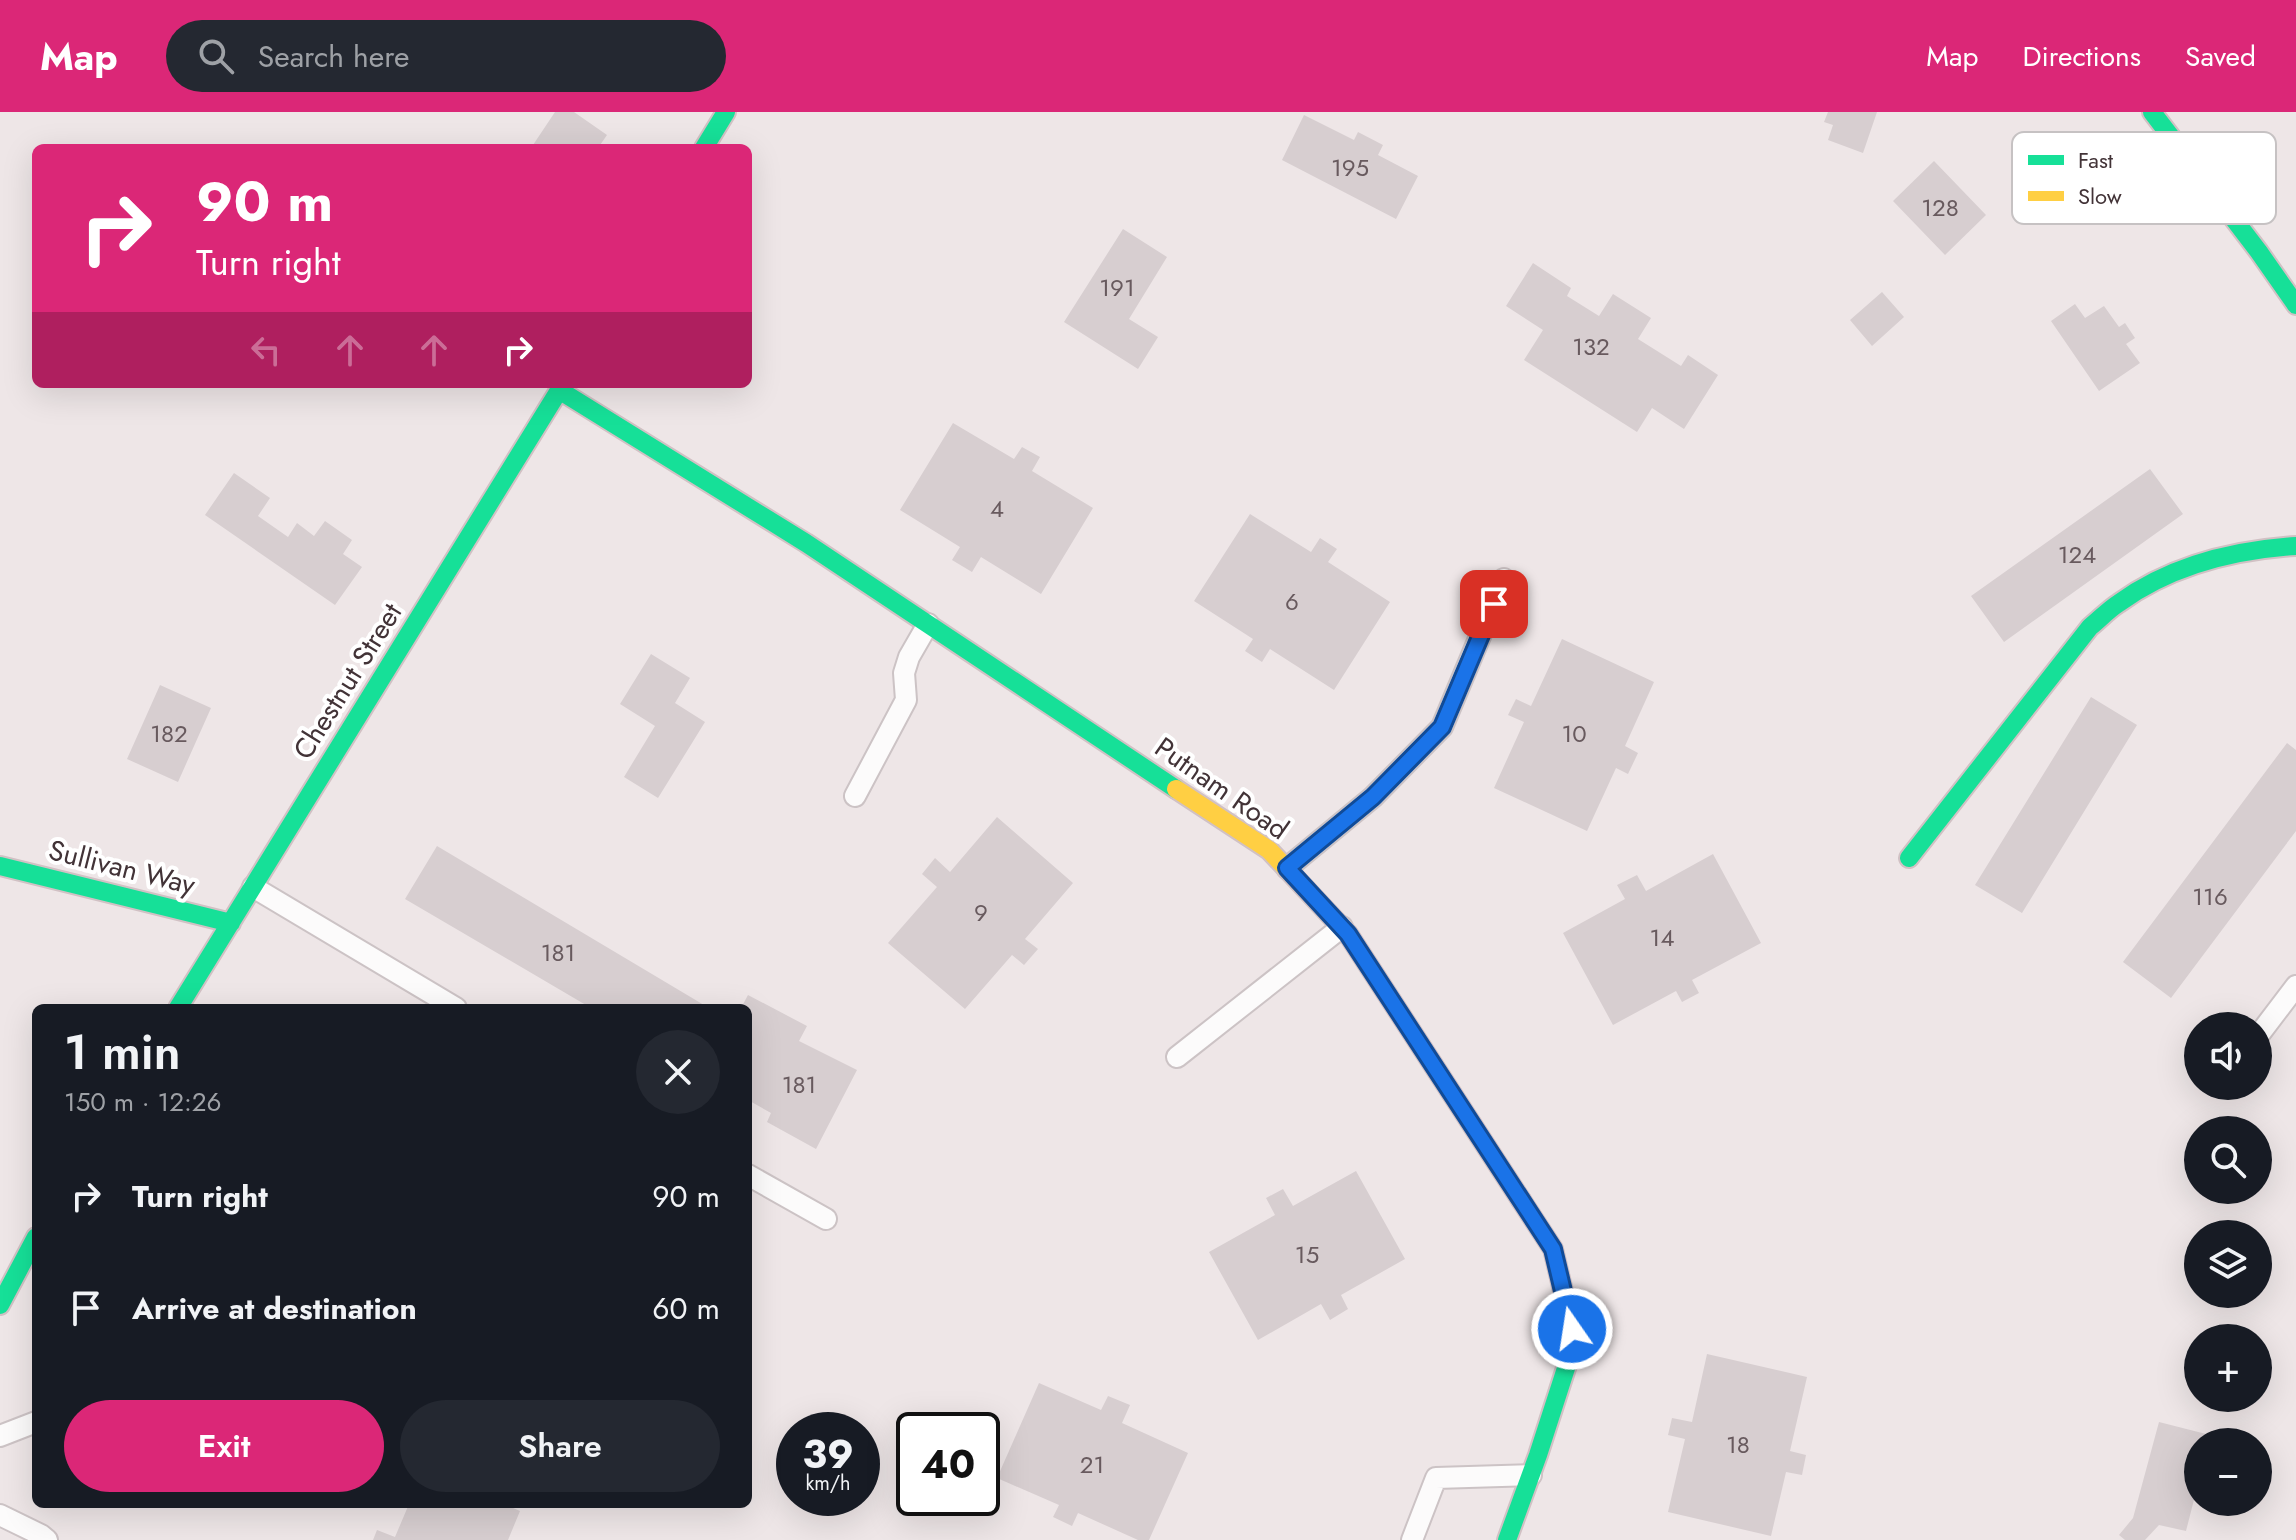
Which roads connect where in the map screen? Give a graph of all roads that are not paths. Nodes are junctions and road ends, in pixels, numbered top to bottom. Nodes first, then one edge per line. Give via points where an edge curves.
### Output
1 (726, 112) edge
2 (2152, 112) edge
3 (2167, 132) edge
4 (706, 144) edge
5 (2238, 224) edge
6 (2296, 305) edge
7 (560, 388) edge
8 (563, 388) edge
9 (2296, 546) edge
10 (1504, 579) dead end
11 (928, 624) junction
12 (855, 796) dead end
13 (1909, 858) dead end
14 (0, 866) edge
15 (1287, 868) junction
16 (253, 887) junction
17 (231, 923) junction
18 (1342, 927) junction
19 (2296, 986) edge
20 (180, 1004) edge
21 (449, 1004) edge
22 (2272, 1018) edge
23 (1177, 1057) dead end
24 (752, 1177) edge
25 (826, 1219) dead end
26 (32, 1245) edge
27 (0, 1305) edge
28 (32, 1424) edge
29 (0, 1436) edge
30 (1531, 1475) junction
31 (0, 1515) edge
32 (47, 1540) edge
33 (1412, 1540) edge
34 (1507, 1540) edge

1 - 4 street
2 - 3 street
5 - 6 street
7 - 16 street, Chestnut Street
8 - 11 street, Putnam Road
9 - 13 street via 2225,556 2165,577 2122,600 2090,627
10 - 15 lane via 1442,727 1373,797
11 - 12 lane via 904,673 906,700
11 - 15 street, Putnam Road via 1269,850
14 - 17 street, Sullivan Way
15 - 18 street, Putnam Road
16 - 17 street, Chestnut Street
16 - 21 lane
17 - 20 street, Chestnut Street
18 - 23 lane
18 - 30 street, Putnam Road via 1553,1249 1571,1340
19 - 22 lane
24 - 25 lane
26 - 27 street
28 - 29 lane
30 - 33 lane via 1436,1478
30 - 34 street, Putnam Road
31 - 32 lane

